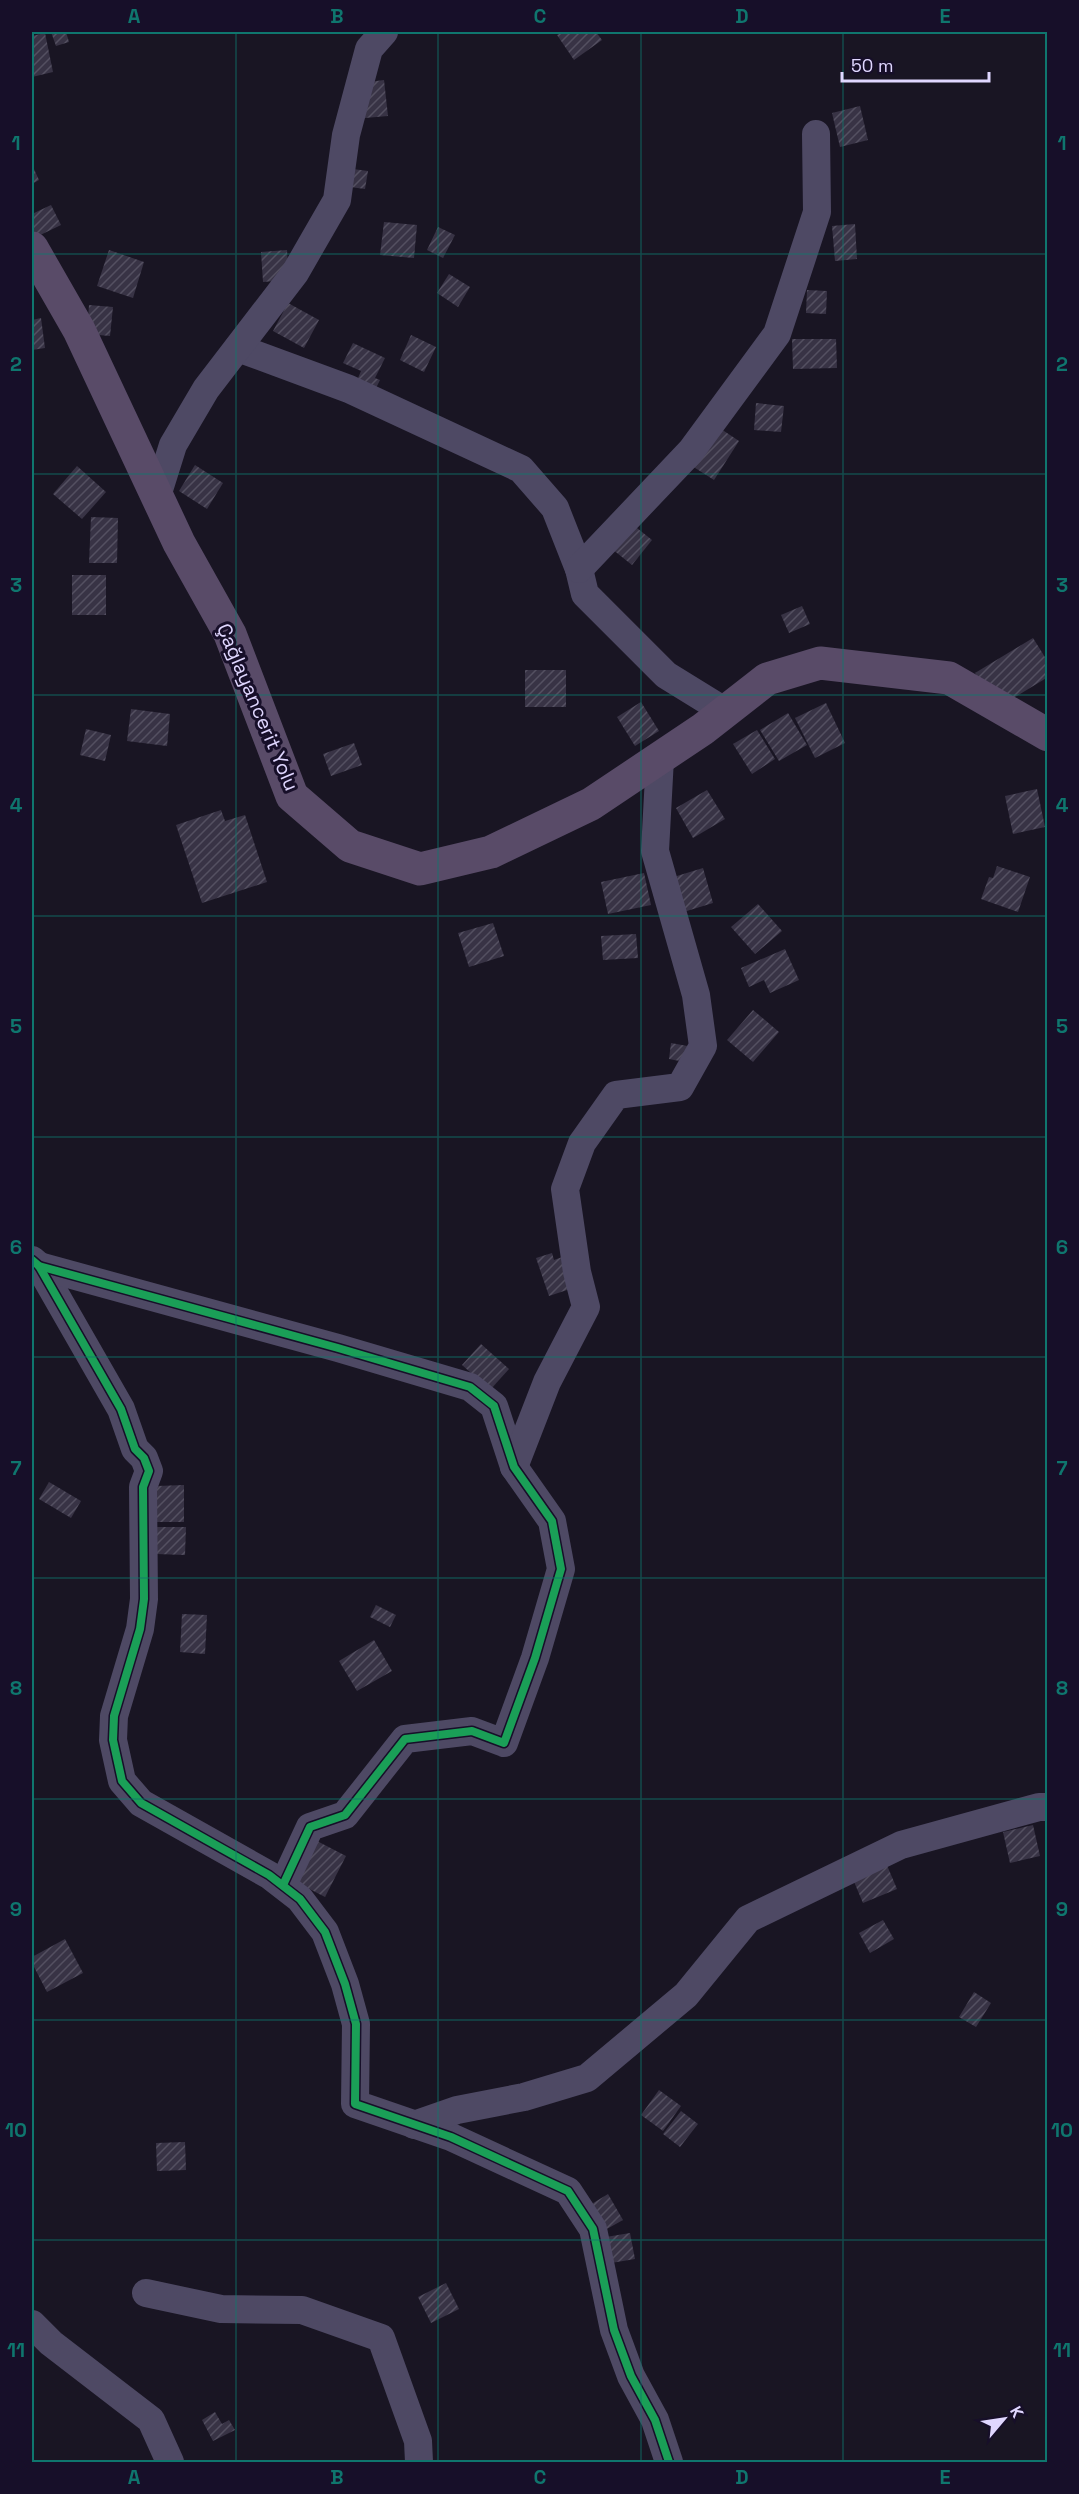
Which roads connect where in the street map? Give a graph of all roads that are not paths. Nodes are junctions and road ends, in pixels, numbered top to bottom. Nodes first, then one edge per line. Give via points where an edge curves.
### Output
1 (384, 32) edge
2 (816, 134) dead end
3 (32, 248) edge
4 (238, 348) junction
5 (157, 496) junction
6 (579, 569) junction
7 (726, 712) junction
8 (1047, 735) edge
9 (660, 758) junction
10 (35, 1263) edge
11 (514, 1467) junction
12 (1047, 1807) edge
13 (283, 1885) junction
14 (414, 2125) junction
15 (146, 2293) dead end
16 (32, 2324) edge
17 (170, 2463) edge
18 (419, 2463) edge
19 (669, 2463) edge

1 - 4 street via 369,49 346,135 337,200 295,273
2 - 6 street via 817,212 777,334 691,451
3 - 5 main road, Çağlayancerit Yolu via 79,330
4 - 5 street via 206,389 173,445
4 - 6 street via 349,388 521,469 555,508
5 - 9 main road, Çağlayancerit Yolu via 230,634 292,796 350,846 420,869 492,852 591,804
6 - 7 street via 585,594 666,675
7 - 8 main road, Çağlayancerit Yolu via 767,679 820,663 949,678
7 - 9 main road, Çağlayancerit Yolu
9 - 11 street via 655,851 696,995 703,1046 680,1087 616,1095 582,1143 565,1189 586,1307 547,1382
10 - 11 street via 470,1387 494,1406
10 - 13 street via 121,1409 135,1449 149,1471 143,1487 144,1599 140,1629 114,1716 113,1740 122,1781 141,1803
11 - 13 street via 552,1521 561,1569 504,1743 472,1731 405,1739 345,1815 310,1827
12 - 14 street via 901,1845 748,1919 686,1995 587,2078 524,2097 457,2110
13 - 14 street via 300,1899 325,1932 345,1984 356,2024 355,2104
14 - 19 street via 568,2191 593,2229 614,2330 631,2376 656,2420
15 - 18 street via 221,2309 302,2310 381,2338 418,2441
16 - 17 street via 151,2420

